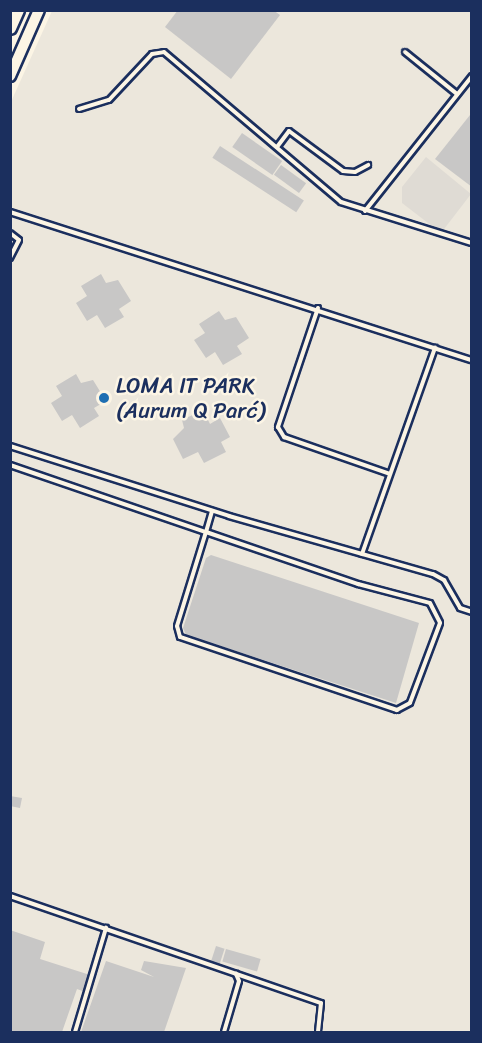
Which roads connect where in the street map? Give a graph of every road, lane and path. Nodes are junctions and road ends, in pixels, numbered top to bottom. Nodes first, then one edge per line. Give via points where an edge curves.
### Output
1 (18, 10) edge
2 (39, 10) edge
3 (10, 28) edge
4 (405, 52) dead end
5 (10, 76) edge
6 (471, 76) edge
7 (457, 94) junction
8 (79, 109) dead end
9 (277, 147) junction
10 (368, 165) dead end
11 (364, 211) junction
12 (10, 212) edge
13 (10, 233) edge
14 (471, 243) edge
15 (10, 258) edge
16 (318, 308) junction
17 (435, 348) junction
18 (471, 360) edge
19 (10, 446) edge
20 (10, 465) edge
21 (390, 474) junction
22 (212, 511) junction
23 (206, 532) junction
24 (362, 554) junction
25 (471, 612) edge
26 (10, 896) edge
27 (106, 928) junction
28 (236, 973) junction
29 (75, 1032) edge
30 (224, 1032) edge
31 (318, 1032) edge

1 - 3 main road
2 - 5 street
4 - 7 lane
6 - 7 lane
7 - 11 lane
8 - 9 lane via 109,100 152,54 164,52
9 - 10 lane via 289,131 343,171 355,172
9 - 11 lane via 341,202
11 - 14 lane
12 - 16 lane
13 - 15 lane via 19,240
16 - 17 lane
16 - 21 lane via 278,427 284,437
17 - 18 lane
17 - 21 lane
19 - 22 lane
20 - 23 lane
21 - 24 lane
22 - 23 lane
22 - 24 lane
23 - 23 lane via 430,603 440,623 411,703 396,710 180,637 177,626
24 - 25 lane via 433,574 444,580 460,608
26 - 27 lane
27 - 28 lane
27 - 29 lane
28 - 30 lane via 239,981
28 - 31 lane via 321,1003

